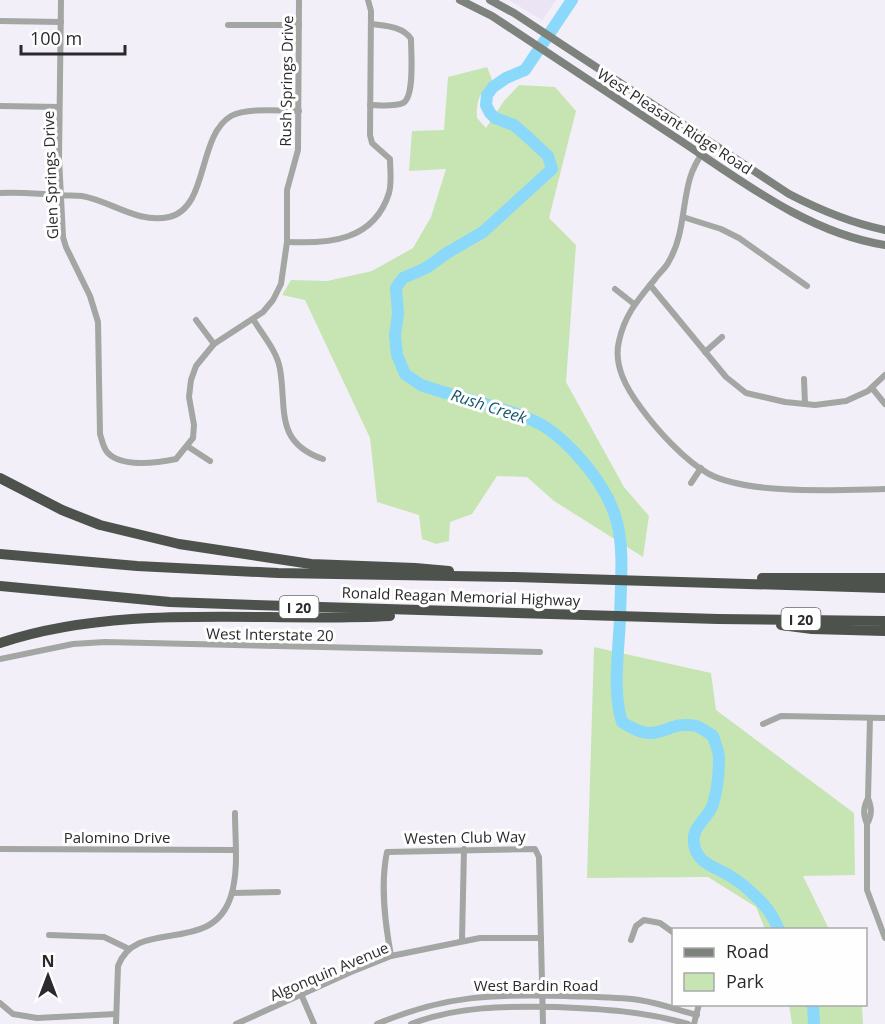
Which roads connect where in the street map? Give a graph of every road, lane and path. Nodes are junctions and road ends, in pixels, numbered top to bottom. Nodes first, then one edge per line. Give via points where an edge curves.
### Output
1 (61, 0) edge
2 (299, 0) edge
3 (368, 0) edge
4 (460, 0) edge
5 (490, 0) edge
6 (0, 21) edge
7 (61, 22) junction
8 (370, 24) junction
9 (228, 25) dead end
10 (299, 25) junction
11 (370, 105) junction
12 (0, 106) edge
13 (59, 107) junction
14 (299, 111) junction
15 (709, 142) junction
16 (701, 154) junction
17 (0, 192) edge
18 (62, 196) junction
19 (683, 217) junction
20 (885, 230) edge
21 (287, 242) junction
22 (885, 245) edge
23 (650, 285) junction
24 (807, 286) dead end
25 (615, 289) dead end
26 (634, 304) junction
27 (253, 319) junction
28 (196, 320) dead end
29 (722, 337) dead end
30 (214, 344) junction
31 (705, 352) junction
32 (885, 375) edge
33 (804, 379) dead end
34 (872, 388) junction
35 (805, 404) junction
36 (885, 404) edge
37 (187, 446) junction
38 (323, 459) dead end
39 (210, 461) dead end
40 (701, 468) junction
41 (0, 478) edge
42 (691, 483) dead end
43 (885, 489) edge
44 (0, 554) edge
45 (515, 577) junction
46 (885, 578) edge
47 (686, 582) junction
48 (0, 586) edge
49 (885, 588) edge
50 (453, 612) junction
51 (718, 619) junction
52 (885, 621) edge
53 (885, 631) edge
54 (0, 643) edge
55 (540, 652) dead end
56 (0, 659) edge
57 (870, 718) junction
58 (885, 718) edge
59 (763, 724) dead end
60 (234, 813) dead end
61 (0, 849) edge
62 (464, 849) junction
63 (235, 850) junction
64 (278, 892) dead end
65 (232, 893) junction
66 (883, 928) edge
67 (672, 932) edge
68 (49, 935) dead end
69 (542, 938) junction
70 (885, 938) edge
71 (462, 940) junction
72 (631, 940) dead end
73 (129, 949) junction
74 (391, 956) junction
75 (301, 994) junction
76 (543, 995) junction
77 (0, 1003) edge
78 (699, 1006) edge
79 (543, 1007) junction
80 (116, 1014) junction
81 (697, 1015) junction
82 (116, 1024) edge
83 (236, 1024) edge
84 (314, 1024) edge
85 (378, 1024) edge
86 (411, 1024) edge
87 (543, 1024) edge
88 (688, 1024) edge
89 (694, 1024) edge

1 - 7 street, Glen Springs Drive
2 - 10 street, Rush Springs Drive
3 - 8 street
4 - 16 main road, West Pleasant Ridge Road via 492,16
5 - 15 main road, West Pleasant Ridge Road
6 - 7 street
7 - 13 street, Glen Springs Drive
8 - 11 street
8 - 11 street via 399,29 411,39 411,90 400,104
9 - 10 street
10 - 14 street, Rush Springs Drive
11 - 21 street via 372,143 390,159 389,193 374,218 360,231 342,239
12 - 13 street
13 - 18 street, Glen Springs Drive
14 - 18 street via 246,112 224,122 215,135 192,200 171,217 144,216 81,196
14 - 21 street, Rush Springs Drive via 298,150 286,199
15 - 16 street
15 - 20 main road, West Pleasant Ridge Road via 818,209
16 - 19 street via 689,181
16 - 22 main road, West Pleasant Ridge Road via 814,222
17 - 18 street
18 - 37 street, Glen Springs Drive via 63,237 98,322 100,434 105,448 114,457 143,463 176,459
19 - 23 street via 669,261
19 - 24 street via 739,238
21 - 27 street, Rush Springs Drive via 281,284 273,300
23 - 26 street
23 - 31 street
25 - 26 street
26 - 40 street via 618,343 628,391 645,414
27 - 30 street, Rush Springs Drive
27 - 38 street via 277,359 288,433 300,446
28 - 30 street
29 - 31 street
30 - 37 street, Rush Springs Drive via 191,380 189,398 194,425 193,438
31 - 35 street via 746,393
32 - 34 street
33 - 35 street
34 - 35 street via 846,401
34 - 36 street
37 - 39 street
40 - 42 street
40 - 43 street via 739,484 791,489
41 - 45 highway via 100,525 179,544 310,564
44 - 45 highway, Ronald Reagan Memorial Highway / I 20 via 225,571
45 - 47 highway, Ronald Reagan Memorial Highway / I 20
46 - 47 highway
47 - 49 highway, Ronald Reagan Memorial Highway / I 20
48 - 50 highway, Ronald Reagan Memorial Highway / I 20 via 170,602
50 - 51 highway, Ronald Reagan Memorial Highway / I 20
50 - 54 highway via 355,618 145,619 46,630
51 - 52 highway, Ronald Reagan Memorial Highway / I 20
51 - 53 highway via 812,629
55 - 56 street, West Interstate 20 via 105,642 73,644
57 - 58 street
57 - 59 street via 781,716
57 - 66 street via 867,890
60 - 63 street
61 - 63 street, Palomino Drive
62 - 69 street, Westen Club Way via 535,849
62 - 71 street
62 - 74 street, Westen Club Way via 387,852 385,924
63 - 65 street
64 - 65 street
65 - 73 street via 217,919 199,931 151,939
66 - 70 street
67 - 72 street via 660,923 644,920 636,926
68 - 73 street via 104,937
69 - 71 street, Algonquin Avenue
69 - 76 street
71 - 74 street, Algonquin Avenue
73 - 80 street via 118,966
74 - 75 street, Algonquin Avenue
75 - 83 street, Algonquin Avenue
75 - 84 street
76 - 79 street
76 - 81 street, West Bardin Road via 641,1000
76 - 85 street, West Bardin Road via 460,998
77 - 80 street via 14,1014 37,1018
78 - 81 street
79 - 86 street, West Bardin Road via 473,1009
79 - 87 street
79 - 88 street, West Bardin Road via 608,1009
80 - 82 street
81 - 89 street

